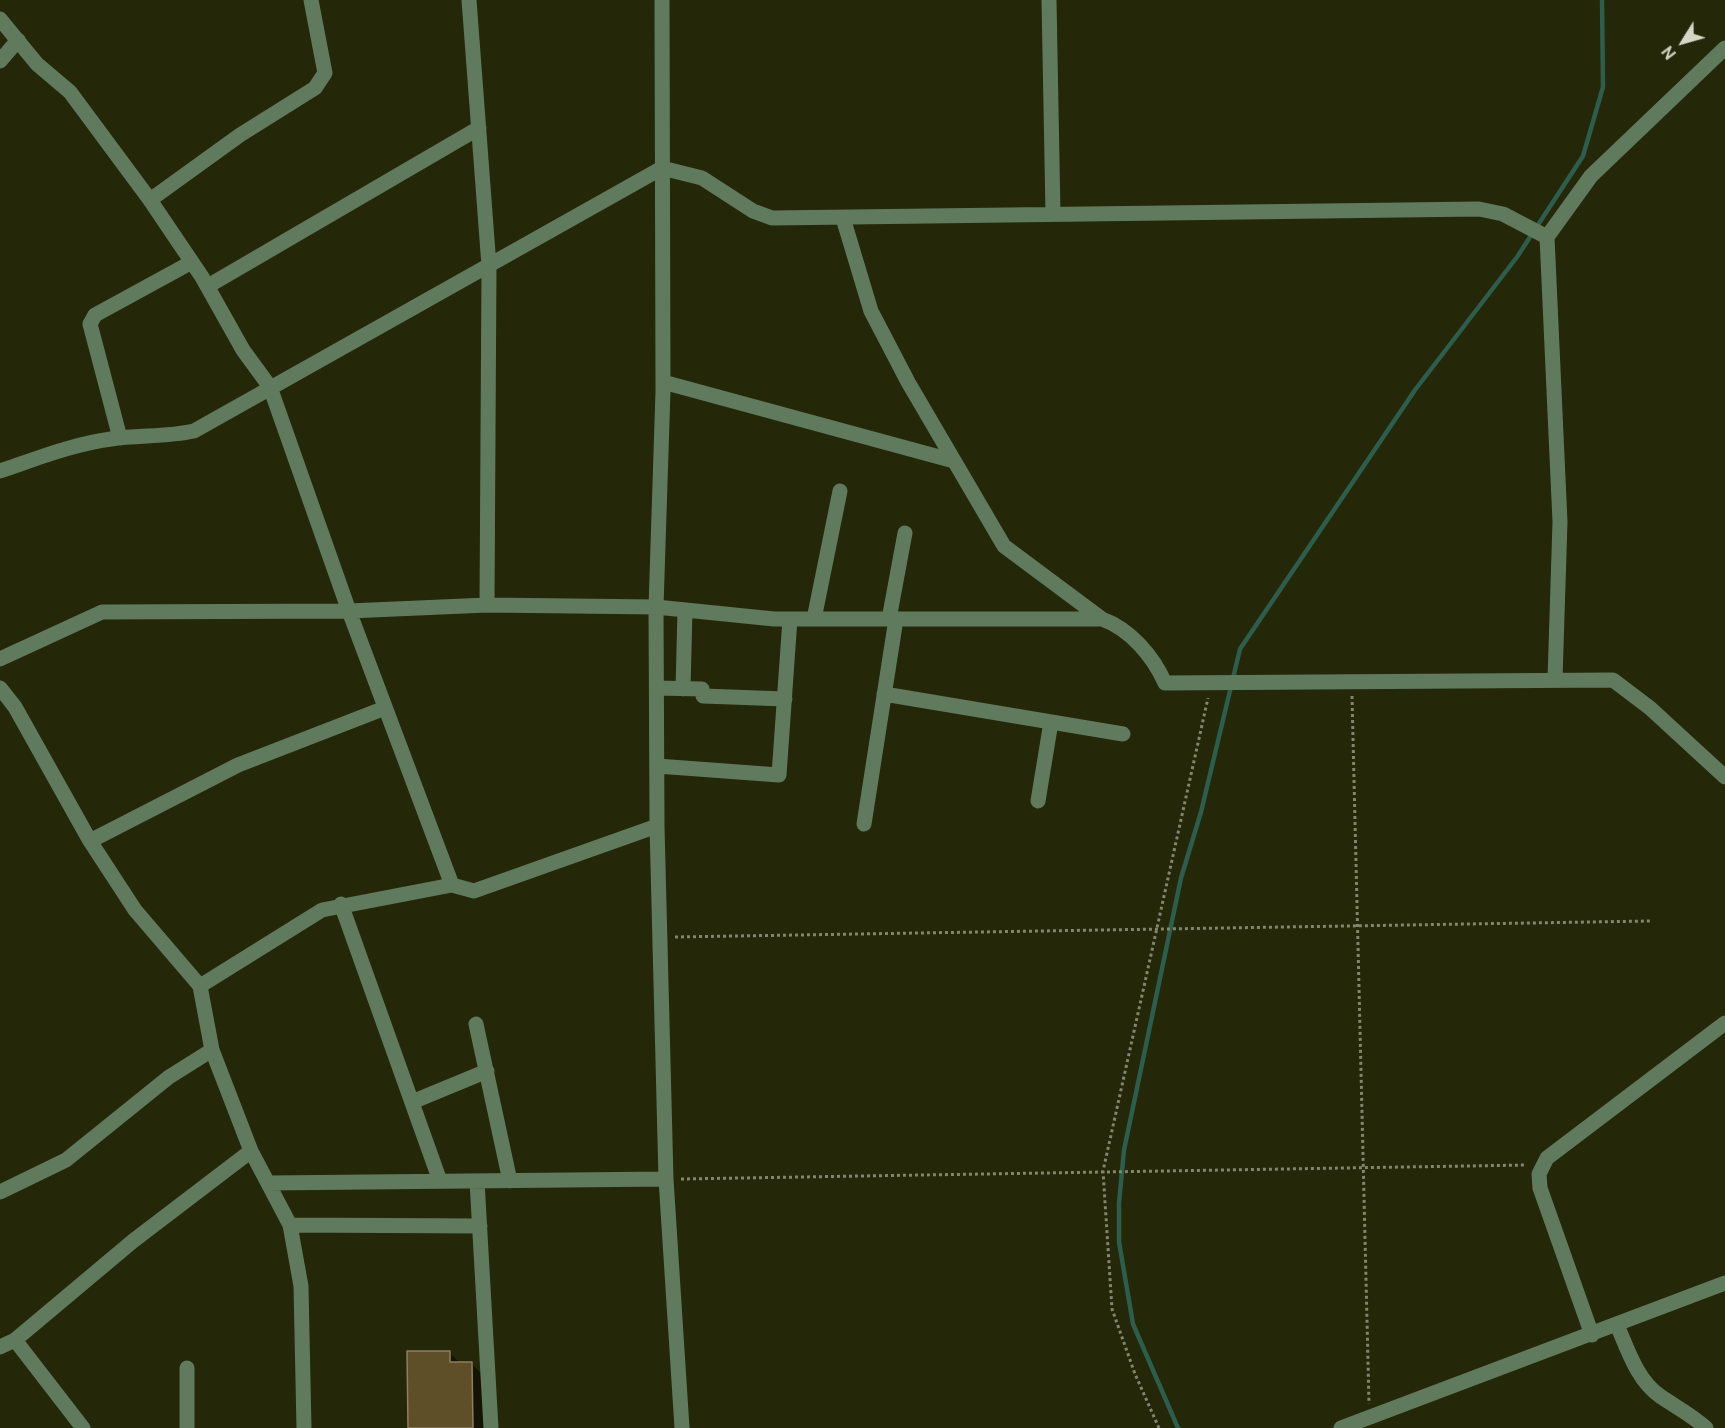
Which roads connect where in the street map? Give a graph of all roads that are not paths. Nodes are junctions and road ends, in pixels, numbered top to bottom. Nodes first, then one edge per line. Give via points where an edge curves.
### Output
1 (311, 0) edge
2 (469, 0) edge
3 (662, 0) edge
4 (1049, 0) edge
5 (0, 19) edge
6 (18, 40) junction
7 (1725, 48) edge
8 (0, 61) edge
9 (478, 128) junction
10 (662, 168) junction
11 (150, 200) junction
12 (1053, 214) junction
13 (843, 218) junction
14 (1544, 235) junction
15 (192, 262) junction
16 (489, 266) junction
17 (208, 286) junction
18 (663, 382) junction
19 (270, 387) junction
20 (120, 438) junction
21 (954, 461) junction
22 (0, 471) edge
23 (840, 491) dead end
24 (905, 533) dead end
25 (487, 605) junction
26 (656, 607) junction
27 (685, 610) junction
28 (349, 611) junction
29 (790, 619) junction
30 (814, 619) junction
31 (892, 619) junction
32 (1102, 619) junction
33 (0, 659) edge
34 (1555, 680) junction
35 (0, 688) edge
36 (657, 688) junction
37 (683, 689) junction
38 (884, 694) junction
39 (784, 699) junction
40 (385, 708) junction
41 (1051, 722) junction
42 (1123, 734) dead end
43 (657, 766) junction
44 (1725, 777) edge
45 (1038, 801) dead end
46 (864, 824) dead end
47 (657, 826) junction
48 (90, 841) junction
49 (452, 885) junction
50 (341, 904) junction
51 (200, 986) junction
52 (1725, 1023) edge
53 (476, 1024) dead end
54 (212, 1050) junction
55 (486, 1071) junction
56 (412, 1102) junction
57 (251, 1151) junction
58 (666, 1179) junction
59 (440, 1181) junction
60 (477, 1181) junction
61 (510, 1181) junction
62 (268, 1184) junction
63 (0, 1192) edge
64 (290, 1225) junction
65 (480, 1226) junction
66 (1725, 1283) edge
67 (1617, 1325) junction
68 (1592, 1335) junction
69 (15, 1340) junction
70 (0, 1347) edge
71 (188, 1368) dead end
72 (83, 1428) edge
73 (187, 1428) edge
74 (304, 1428) edge
75 (491, 1428) edge
76 (682, 1428) edge
77 (1341, 1428) edge
78 (1706, 1428) edge

1 - 11 street via 325,73 315,88 240,135
2 - 9 street
3 - 10 street
4 - 12 street
5 - 6 street
6 - 8 street
6 - 11 street via 70,92
7 - 14 street via 1591,176
9 - 16 street
9 - 17 street
10 - 13 street via 702,178 753,211 772,218
10 - 16 street
10 - 18 street
11 - 15 street
12 - 13 street
12 - 14 street via 1479,209 1503,214
13 - 21 street via 871,311
14 - 34 street via 1560,522
15 - 17 street
15 - 20 street via 95,315 90,324
16 - 19 street
16 - 25 street
17 - 19 street via 243,350
18 - 21 street
18 - 26 street
19 - 20 street via 194,431
19 - 28 street
20 - 22 street via 73,447
21 - 32 street via 1004,546
23 - 30 street
24 - 31 street
25 - 26 street
25 - 28 street
26 - 27 street
26 - 36 street
27 - 29 street
27 - 37 street
28 - 33 street via 102,612
28 - 40 street
29 - 30 street
29 - 39 street
30 - 31 street
31 - 32 street
31 - 38 street
32 - 34 street via 1134,638 1165,683
34 - 44 street via 1613,680 1650,708
35 - 48 street via 15,707
36 - 37 street
36 - 43 street
37 - 39 street via 702,689 703,696
38 - 41 street
38 - 46 street
39 - 43 street via 779,775
40 - 48 street via 238,765
40 - 49 street
41 - 42 street
41 - 45 street
43 - 47 street
47 - 49 street via 474,891
47 - 58 street
48 - 51 street via 135,909
49 - 50 street
50 - 51 street via 322,910
50 - 56 street
51 - 54 street
52 - 68 street via 1547,1158 1539,1174 1540,1188
53 - 55 street
54 - 57 street
54 - 63 street via 169,1077 66,1160
55 - 56 street
55 - 61 street
56 - 59 street
57 - 62 street
57 - 69 street
58 - 61 street
58 - 76 street
59 - 60 street
59 - 62 street
60 - 61 street
60 - 65 street
62 - 64 street
64 - 65 street
64 - 74 street via 301,1286
65 - 75 street
66 - 67 street
67 - 68 street
67 - 78 street via 1640,1377 1658,1395
68 - 77 street
69 - 70 street
69 - 72 street
71 - 73 street

